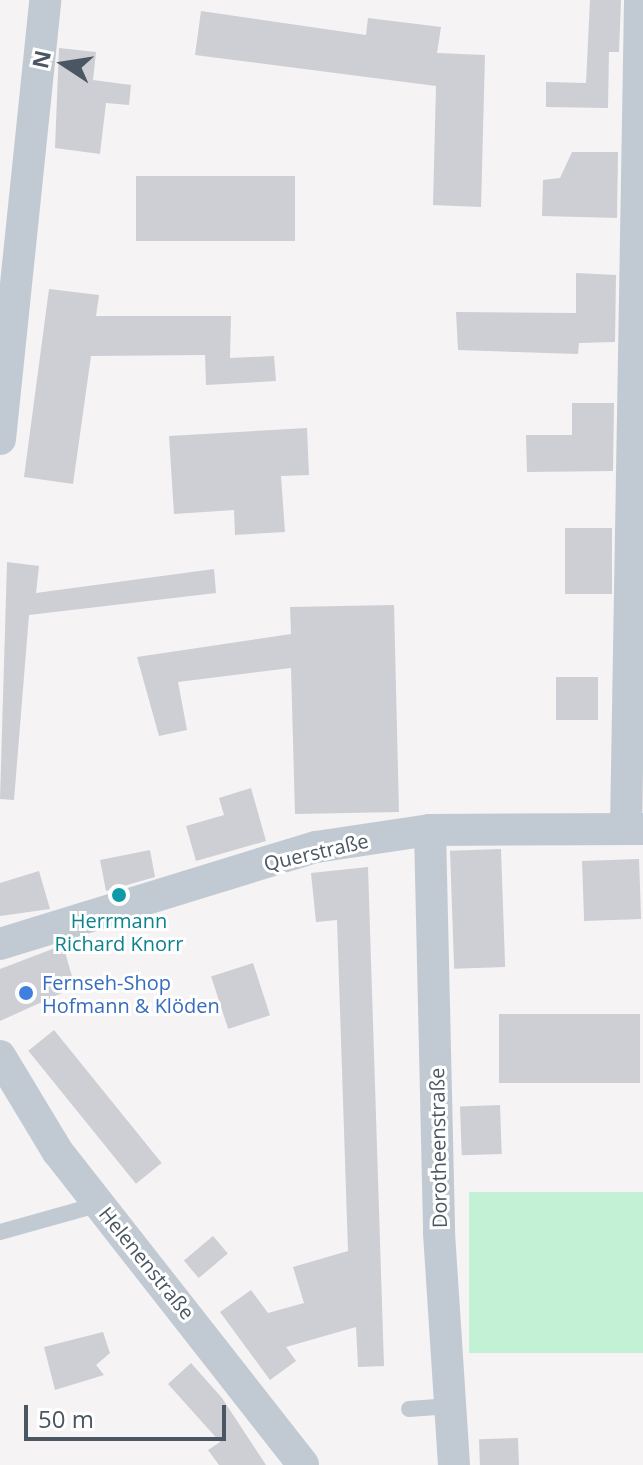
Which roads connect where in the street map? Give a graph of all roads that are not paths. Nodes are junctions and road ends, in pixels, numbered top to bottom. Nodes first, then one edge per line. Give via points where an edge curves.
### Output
1 (45, 0) edge
2 (640, 0) edge
3 (0, 439) edge
4 (635, 829) edge
5 (430, 830) junction
6 (0, 944) edge
7 (0, 1056) edge
8 (100, 1204) junction
9 (0, 1232) edge
10 (450, 1406) junction
11 (409, 1409) dead end
12 (303, 1465) edge
13 (454, 1465) edge

1 - 3 street
2 - 4 street
4 - 5 street, Querstraße
5 - 6 street, Querstraße via 316,847
5 - 10 street, Dorotheenstraße
7 - 8 street, Helenenstraße via 58,1152
8 - 9 lane
8 - 12 street, Helenenstraße
10 - 11 lane
10 - 13 street, Dorotheenstraße

